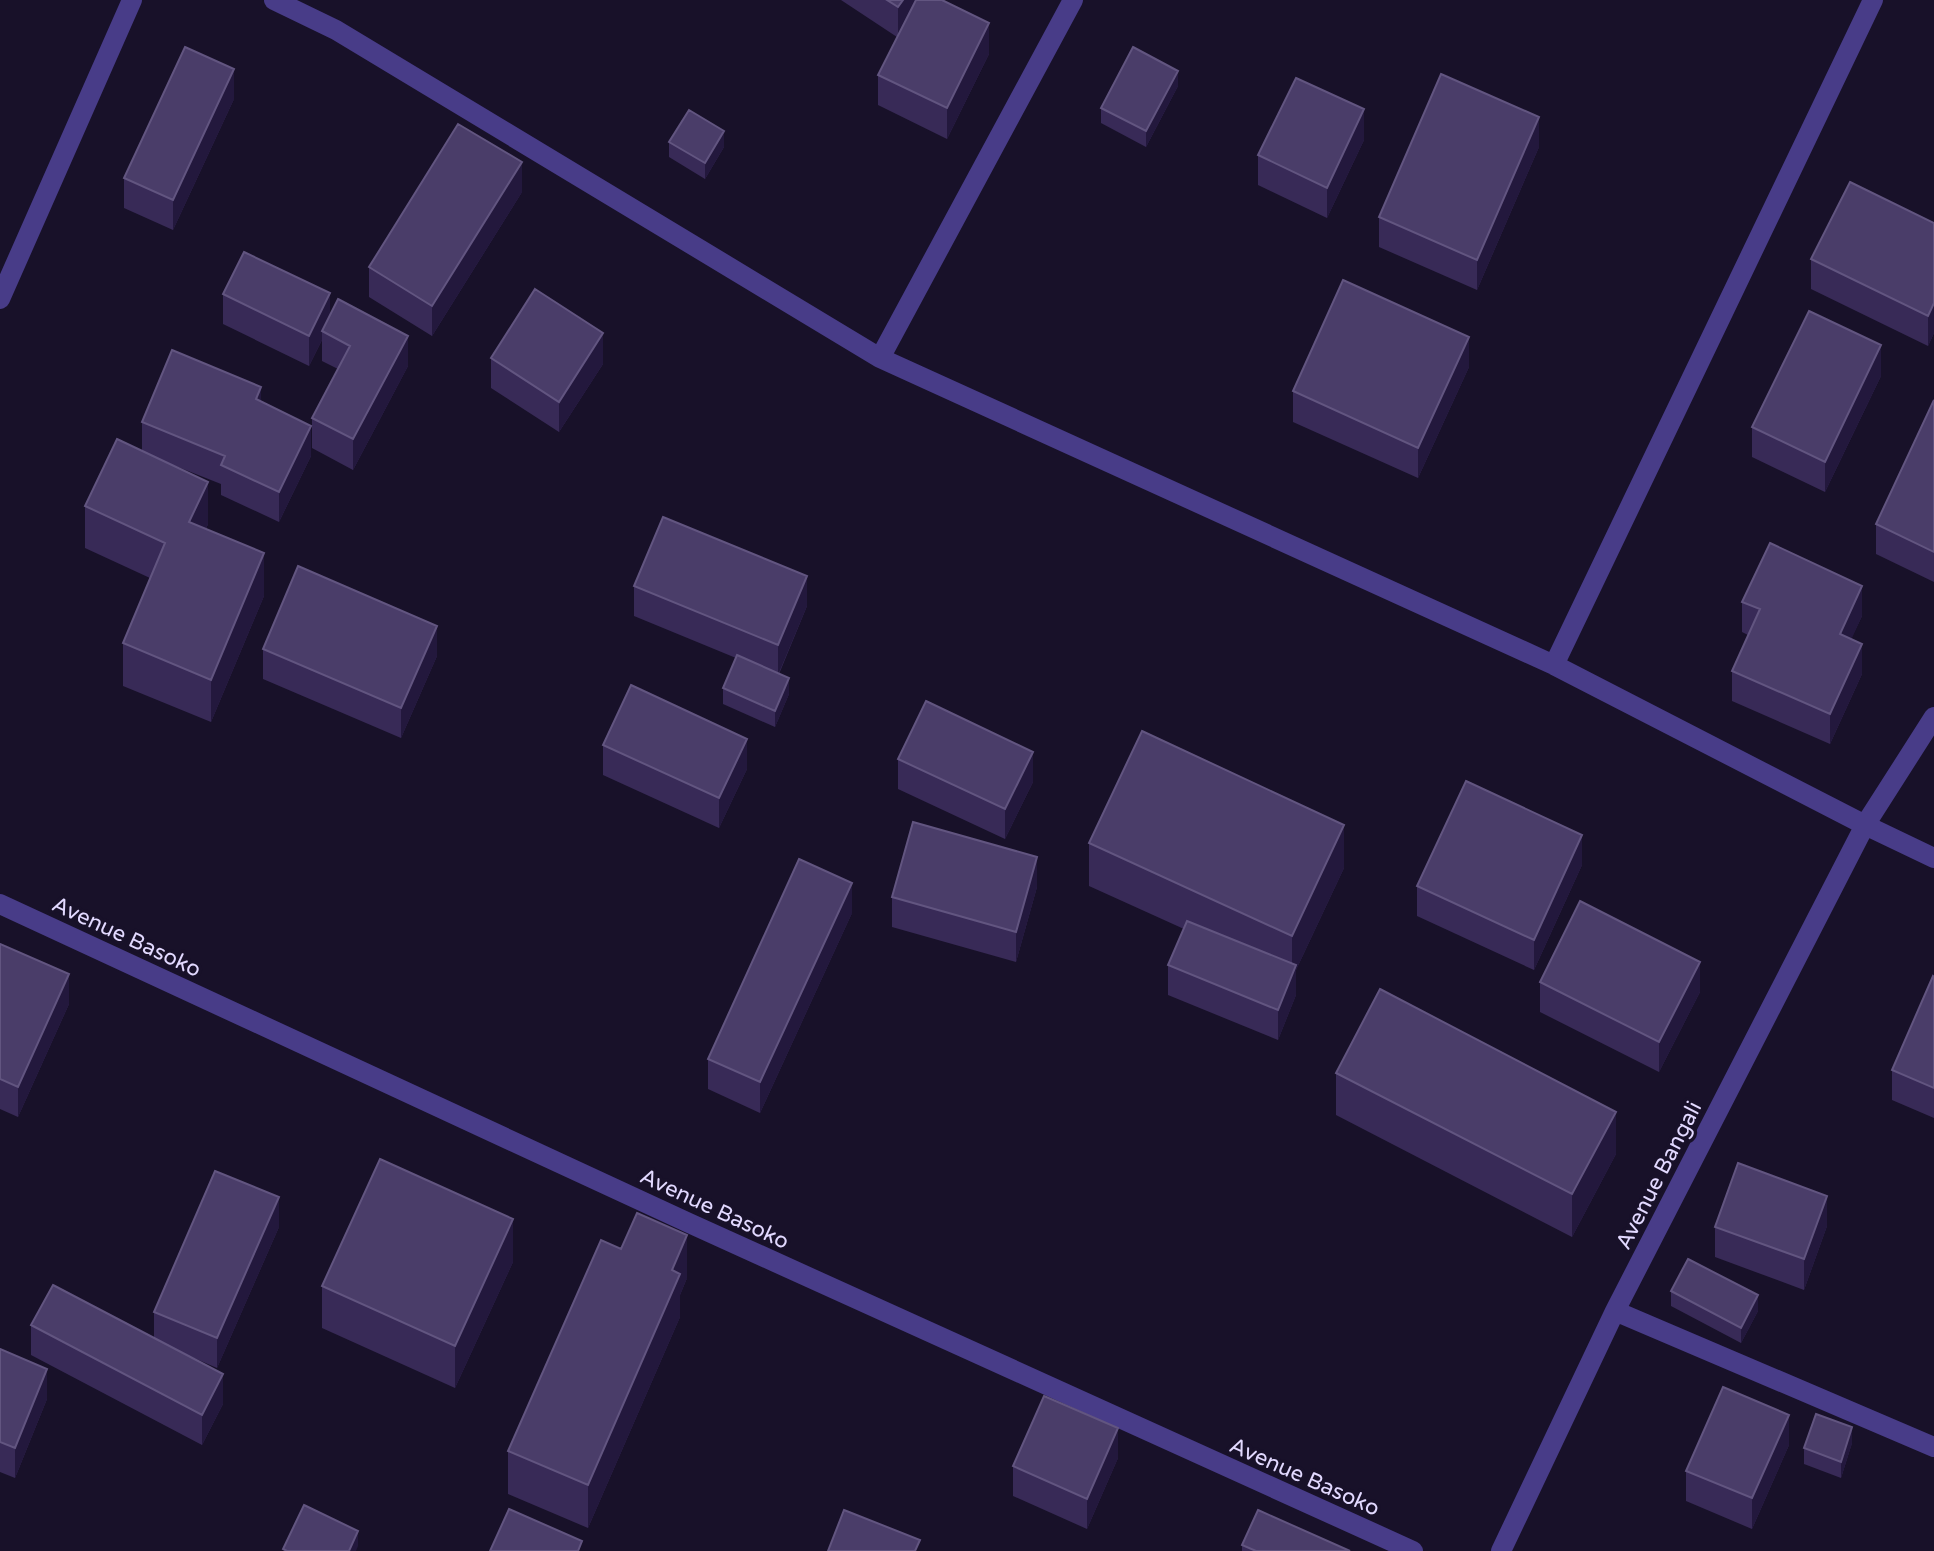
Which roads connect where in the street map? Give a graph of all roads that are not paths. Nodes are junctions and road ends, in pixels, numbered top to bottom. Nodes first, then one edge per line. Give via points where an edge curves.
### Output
1 (132, 0) edge
2 (274, 0) edge
3 (1073, 0) edge
4 (1873, 0) edge
5 (0, 299) edge
6 (880, 358) junction
7 (1554, 665) junction
8 (1934, 717) edge
9 (1865, 825) junction
10 (1934, 858) edge
11 (0, 904) edge
12 (1615, 1311) junction
13 (1934, 1447) edge
14 (1413, 1551) edge
15 (1501, 1551) edge

1 - 5 street
2 - 6 street via 336,30
3 - 6 street
4 - 7 street
6 - 7 street
7 - 9 street
8 - 9 street, Avenue Bangali
9 - 10 street
9 - 12 street, Avenue Bangali
11 - 14 street, Avenue Basoko
12 - 13 street
12 - 15 street, Avenue Bangali

